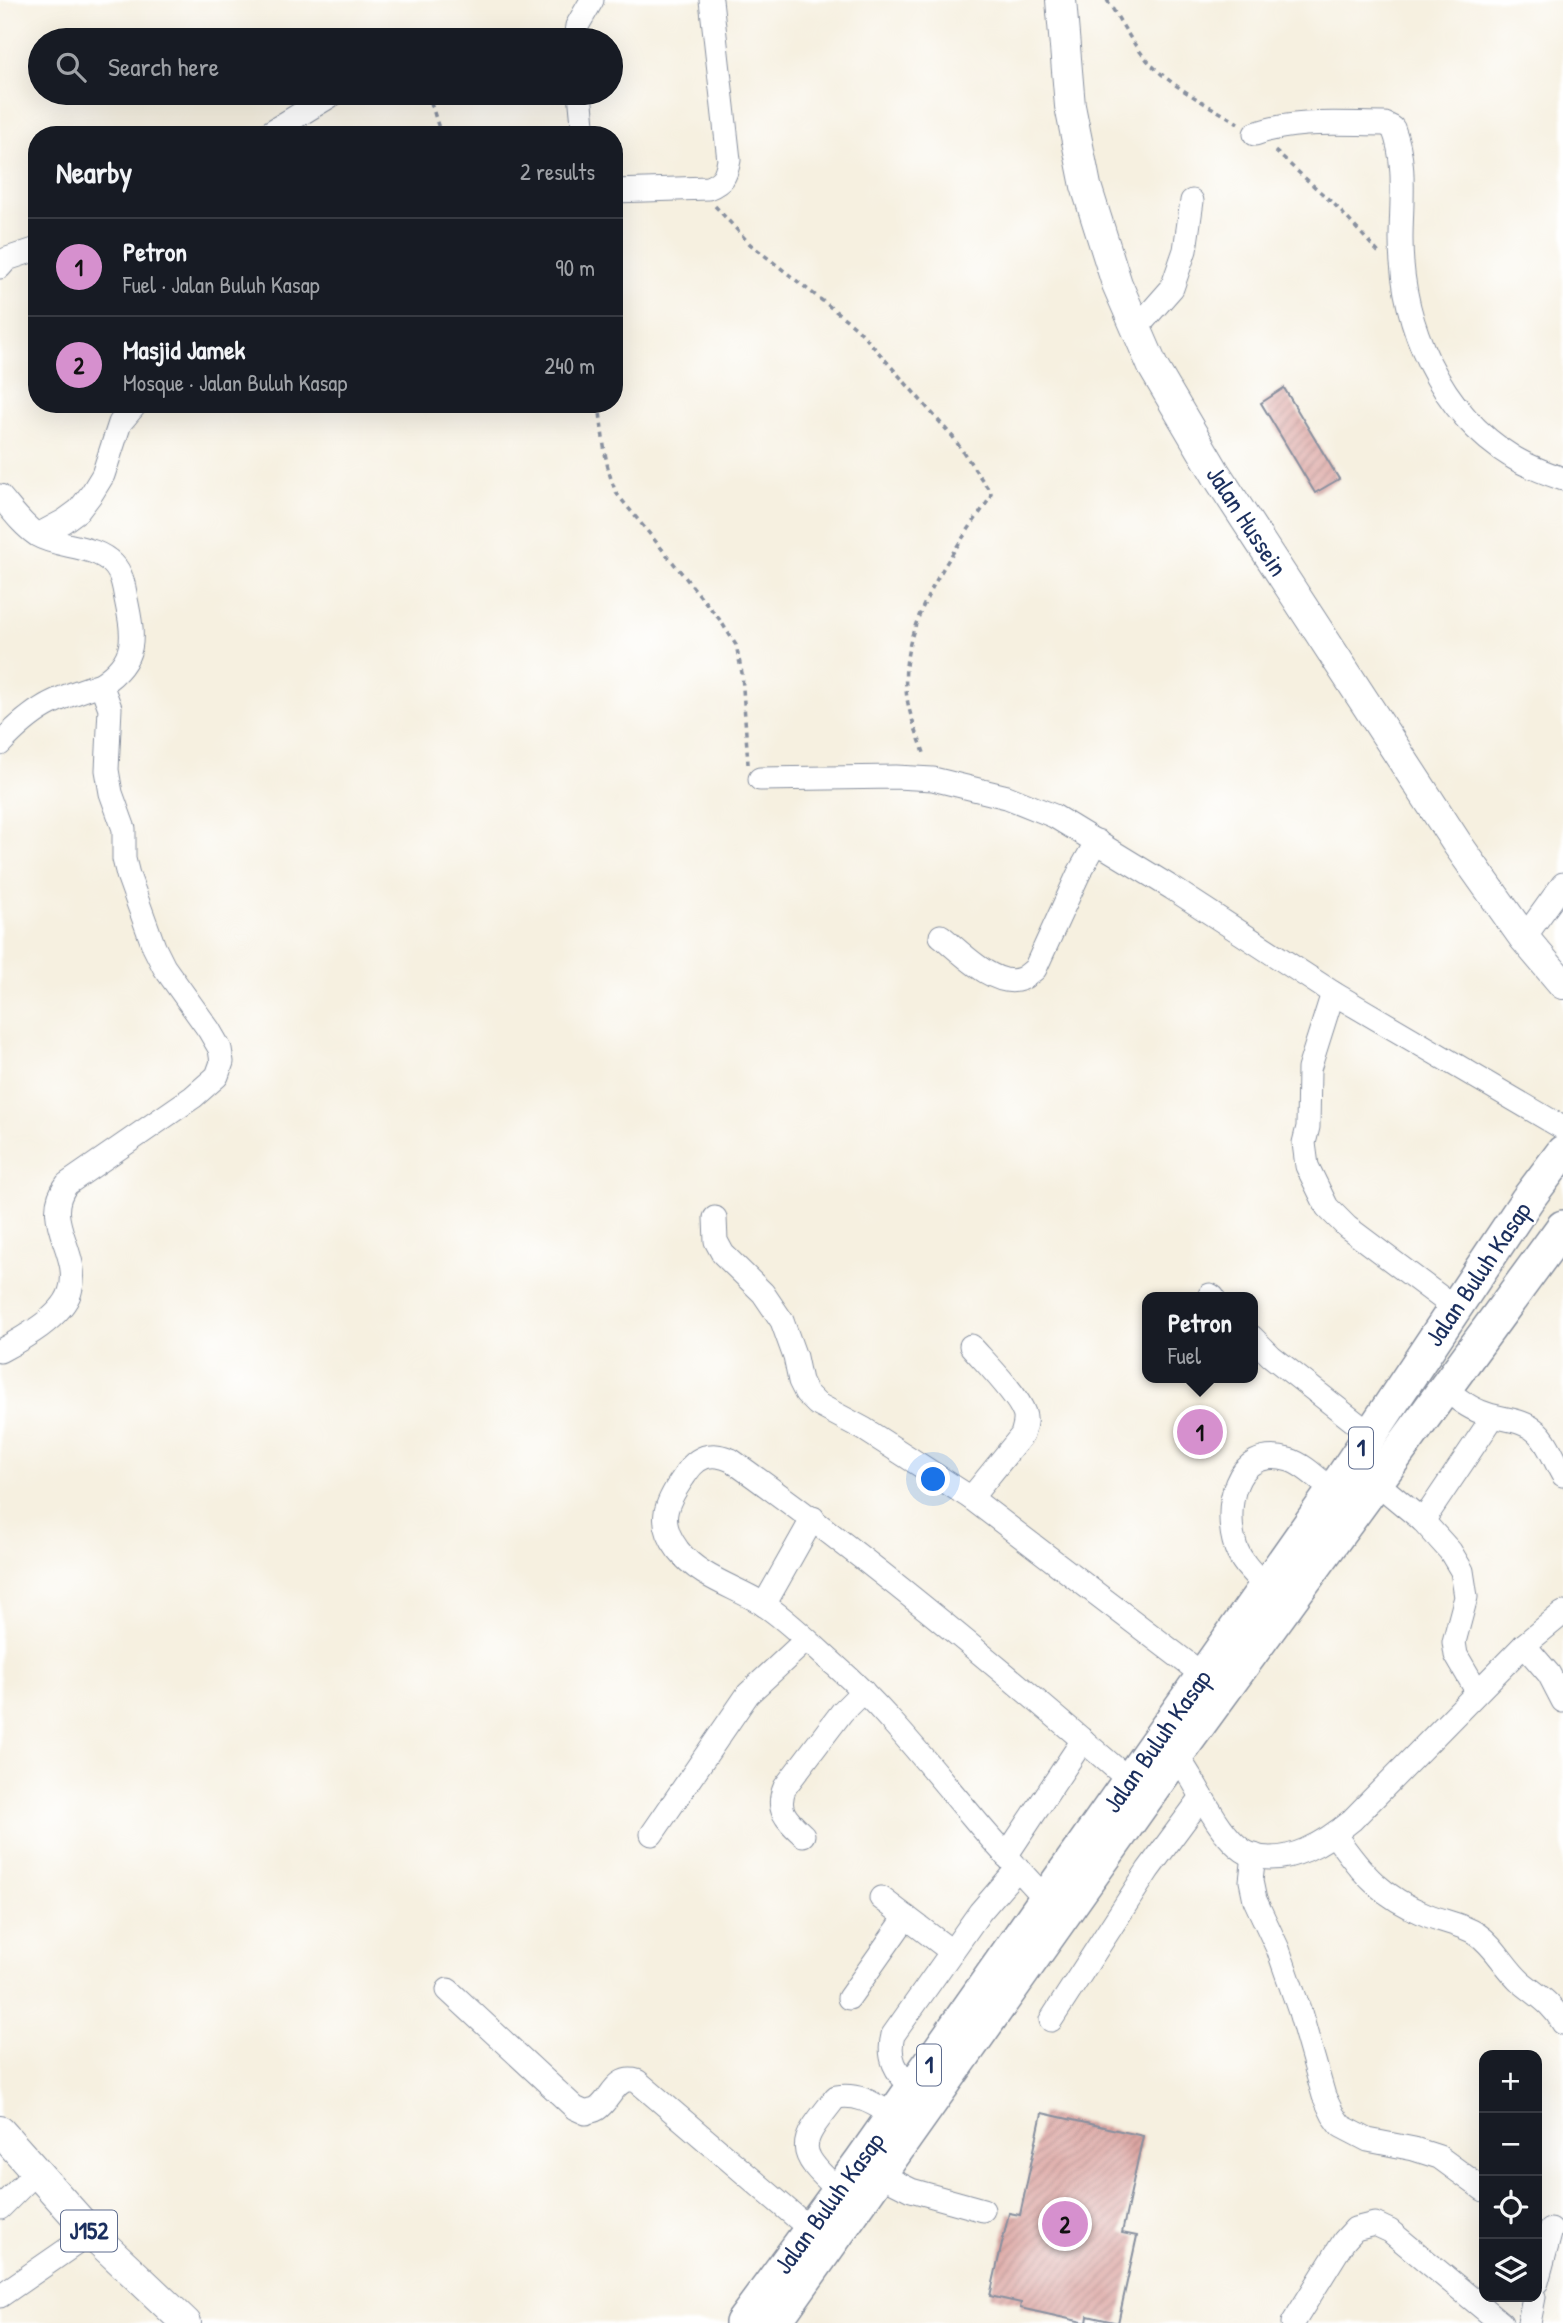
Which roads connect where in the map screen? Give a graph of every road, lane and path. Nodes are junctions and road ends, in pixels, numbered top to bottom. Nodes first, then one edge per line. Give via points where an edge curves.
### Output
1 (592, 0) edge
2 (711, 0) edge
3 (1061, 0) edge
4 (578, 28) edge
5 (315, 105) edge
6 (432, 105) edge
7 (581, 105) edge
8 (281, 126) edge
9 (438, 126) edge
10 (583, 126) edge
11 (1255, 134) dead end
12 (708, 188) junction
13 (623, 191) edge
14 (1192, 201) dead end
15 (28, 252) edge
16 (0, 267) edge
17 (1135, 330) junction
18 (128, 413) edge
19 (600, 413) edge
20 (1563, 479) edge
21 (0, 496) edge
22 (38, 536) junction
23 (102, 684) junction
24 (0, 744) edge
25 (760, 779) joint
26 (933, 779) junction
27 (1097, 841) junction
28 (1563, 884) edge
29 (941, 936) dead end
30 (1524, 938) junction
31 (1563, 984) edge
32 (1333, 993) junction
33 (1563, 1128) edge
34 (1563, 1152) edge
35 (1527, 1200) junction
36 (715, 1219) dead end
37 (1563, 1227) edge
38 (1455, 1308) junction
39 (1258, 1343) edge
40 (971, 1346) dead end
41 (0, 1351) edge
42 (1444, 1388) junction
43 (1493, 1416) junction
44 (1370, 1434) junction
45 (1563, 1475) edge
46 (1377, 1483) junction
47 (1333, 1491) junction
48 (971, 1499) junction
49 (813, 1518) junction
50 (1423, 1521) junction
51 (1266, 1587) junction
52 (764, 1605) junction
53 (1563, 1613) edge
54 (806, 1640) junction
55 (1524, 1645) junction
56 (1203, 1675) junction
57 (863, 1690) junction
58 (1477, 1691) junction
59 (1563, 1701) edge
60 (1083, 1740) junction
61 (1176, 1756) junction
62 (1129, 1780) junction
63 (1202, 1797) junction
64 (652, 1834) dead end
65 (803, 1835) dead end
66 (1335, 1835) junction
67 (1254, 1855) junction
68 (1012, 1862) junction
69 (881, 1898) dead end
70 (1045, 1898) junction
71 (906, 1917) junction
72 (951, 1951) junction
73 (448, 1990) dead end
74 (849, 1998) dead end
75 (1051, 2021) dead end
76 (1563, 2023) edge
77 (912, 2088) junction
78 (893, 2115) junction
79 (0, 2131) edge
80 (35, 2173) junction
81 (881, 2175) junction
82 (1479, 2186) edge
83 (839, 2190) junction
84 (0, 2208) edge
85 (983, 2210) dead end
86 (1550, 2228) edge
87 (810, 2229) junction
88 (91, 2233) junction
89 (1542, 2261) edge
90 (0, 2297) edge
91 (1533, 2302) edge
92 (186, 2323) edge
93 (742, 2323) edge
94 (774, 2323) edge
95 (1293, 2323) edge
96 (1501, 2323) edge
97 (1529, 2323) edge

1 - 4 street
2 - 12 street via 729,160 725,176
3 - 17 main road, Jalan Hussein via 1070,106 1086,186
5 - 8 street
6 - 9 path
7 - 10 street
11 - 20 street via 1289,125 1385,124 1393,128 1401,158 1406,301 1420,343 1453,404 1466,417 1514,458
12 - 13 street
12 - 26 path via 712,202 742,237 857,328 953,437 991,493 943,568 908,651 905,689
14 - 17 street via 1185,250 1172,288
15 - 16 street via 7,259
17 - 30 main road, Jalan Hussein via 1216,474 1458,845
18 - 22 street via 120,423 103,475 92,493 79,510
19 - 25 path via 617,494 736,645 748,768
21 - 22 street
22 - 23 street via 97,555 112,562 120,574 133,642 122,666
23 - 24 street via 43,706
23 - 41 street via 110,708 107,770 124,829 128,875 164,967 209,1030 222,1062 217,1076 193,1097 67,1184 58,1195 59,1228 73,1273 69,1295 50,1320
25 - 26 street
26 - 27 street via 1007,797 1054,816
27 - 29 street via 1035,969 1022,979 994,977
27 - 32 street
28 - 30 street
30 - 31 main road, Jalan Hussein
32 - 33 street
32 - 38 street via 1310,1069 1304,1143 1307,1166 1327,1207 1347,1227
34 - 35 highway, Jalan Buluh Kasap / 1
35 - 37 highway
35 - 38 highway, Jalan Buluh Kasap / 1
36 - 48 street via 716,1241 723,1254 763,1293 782,1321 806,1393
37 - 42 highway, Jalan Buluh Kasap / 1
38 - 44 highway, Jalan Buluh Kasap / 1
39 - 44 street
40 - 48 street via 1017,1400 1025,1424 1022,1435
42 - 43 street
42 - 46 highway, Jalan Buluh Kasap / 1
43 - 45 street via 1525,1423 1536,1431
43 - 50 street
44 - 47 highway, Jalan Buluh Kasap / 1
46 - 50 street
46 - 61 highway, Jalan Buluh Kasap / 1
47 - 51 highway, Jalan Buluh Kasap / 1
47 - 51 street via 1292,1460 1273,1457 1256,1462 1239,1477 1231,1496 1237,1550 1245,1566
48 - 56 street
49 - 52 street
49 - 52 street via 731,1460 717,1456 692,1464 668,1499 669,1536 680,1551 718,1582
49 - 60 street
50 - 58 street via 1462,1571 1466,1597 1454,1642 1456,1656
51 - 56 highway, Jalan Buluh Kasap / 1
52 - 54 street
53 - 55 street
54 - 57 street
54 - 64 street via 748,1693
55 - 58 street
55 - 59 street via 1549,1674
56 - 62 highway, Jalan Buluh Kasap / 1
57 - 65 street via 780,1799 790,1823
57 - 68 street
58 - 66 street
60 - 62 street
60 - 68 street
61 - 63 street
61 - 81 highway, Jalan Buluh Kasap / 1
62 - 70 highway, Jalan Buluh Kasap / 1
63 - 67 street via 1230,1837
63 - 75 street via 1148,1870
66 - 67 street via 1285,1856
66 - 76 street via 1374,1885 1402,1904 1479,1935 1504,1966 1547,2001
67 - 82 street via 1251,1881 1255,1900 1278,1949 1333,2115 1352,2134 1439,2157
68 - 70 street
68 - 72 street
69 - 71 street
70 - 77 highway, Jalan Buluh Kasap / 1
71 - 72 street
71 - 74 street
72 - 77 street via 893,2035 891,2059
73 - 87 street via 575,2108 586,2113 597,2109 621,2082 629,2078 638,2081
77 - 78 highway, Jalan Buluh Kasap / 1
78 - 83 highway, Jalan Buluh Kasap / 1
78 - 83 street via 850,2094 836,2097 807,2134 806,2150 818,2172
79 - 80 main road, J152
80 - 84 street
80 - 88 main road, J152
81 - 85 street via 911,2190
81 - 94 highway, Jalan Buluh Kasap / 1
83 - 87 highway, Jalan Buluh Kasap / 1
86 - 89 street
87 - 93 highway, Jalan Buluh Kasap / 1
88 - 90 street
88 - 92 main road, J152
91 - 97 street
95 - 96 street via 1344,2241 1355,2229 1375,2224 1390,2231

